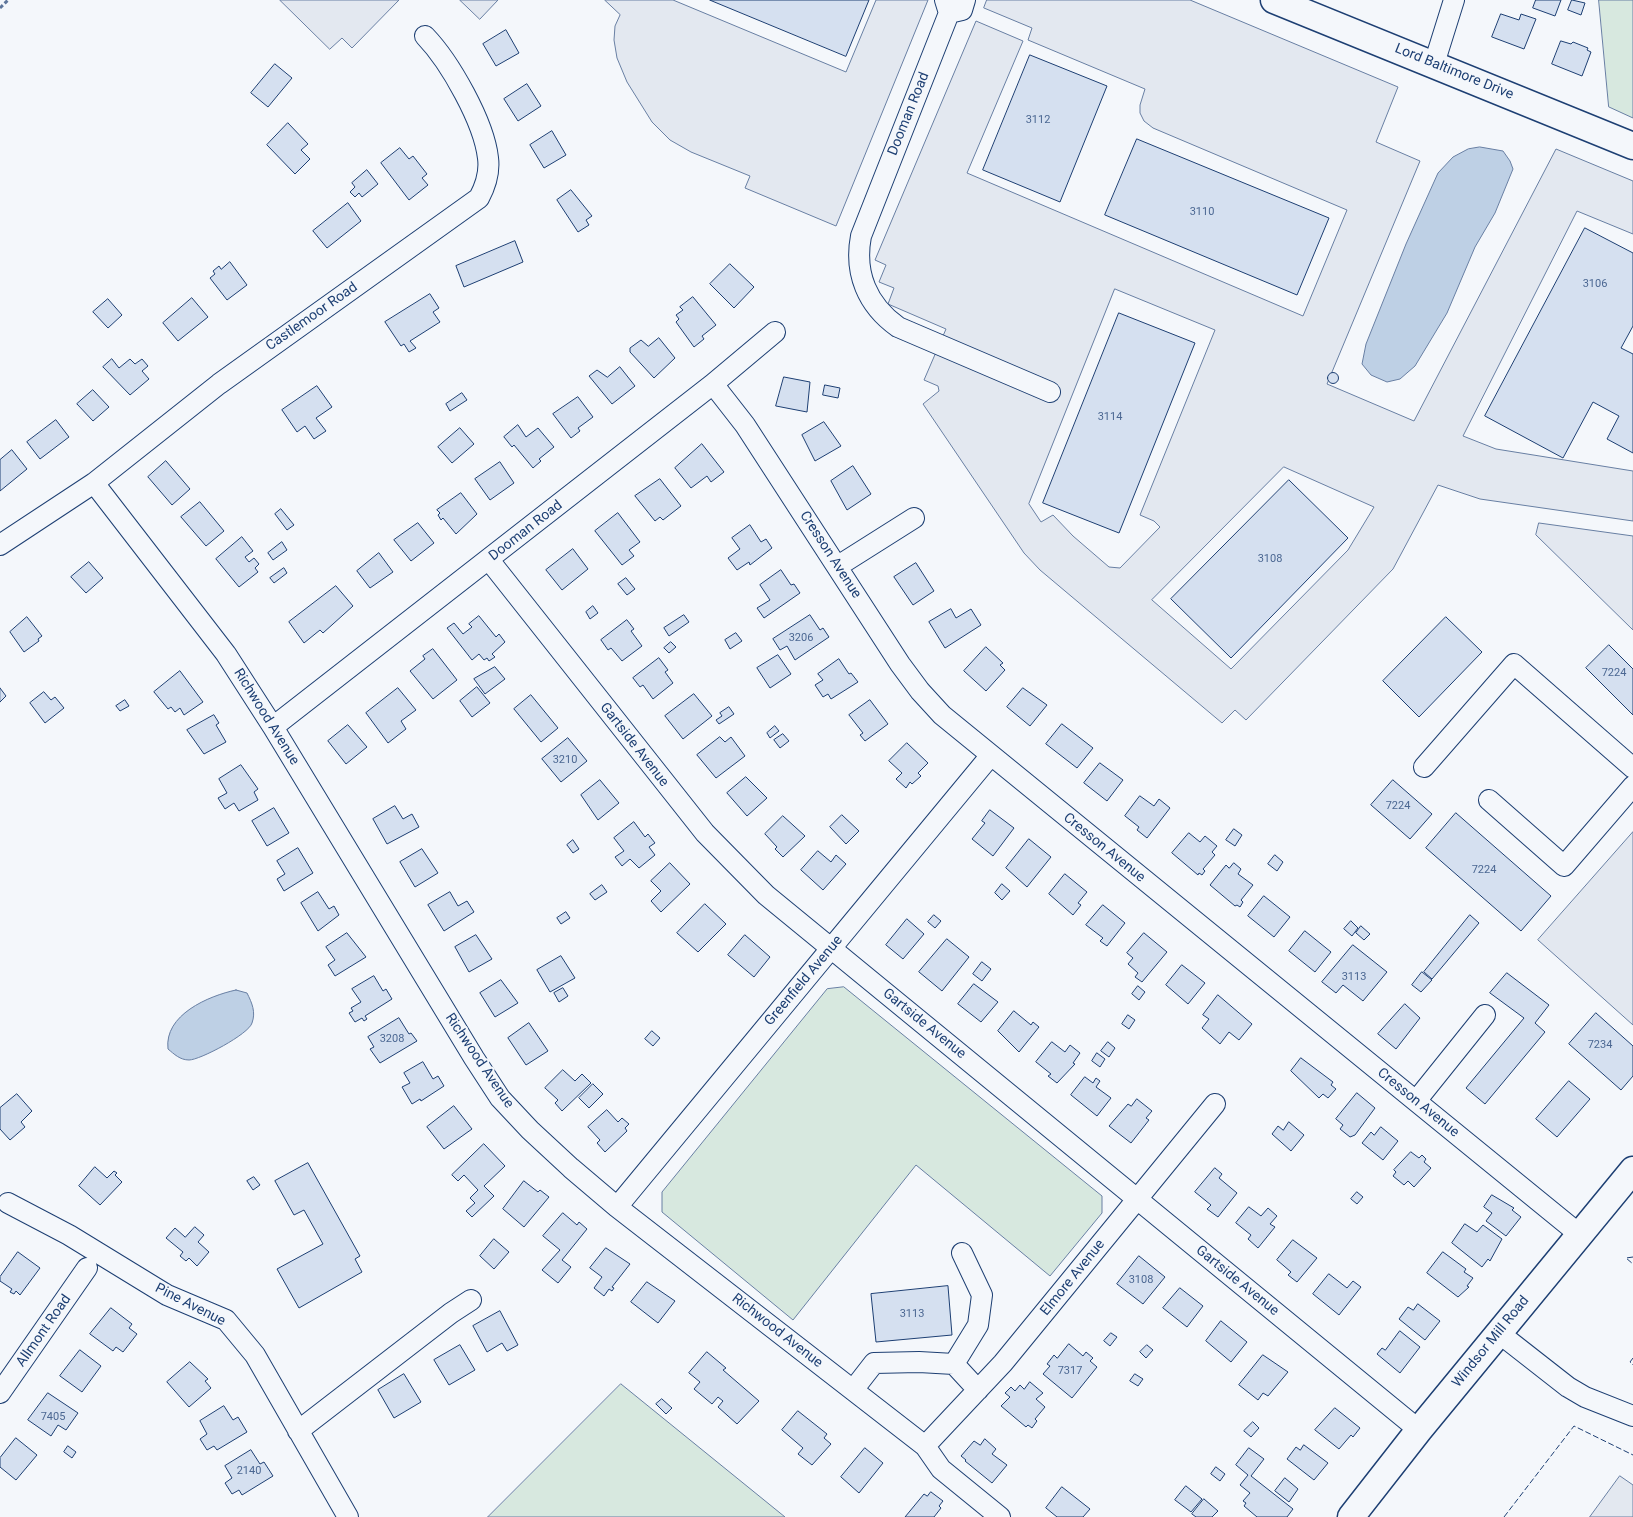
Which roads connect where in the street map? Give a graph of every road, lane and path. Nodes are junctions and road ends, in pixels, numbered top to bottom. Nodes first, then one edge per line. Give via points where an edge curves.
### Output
1 (8, 0) edge
2 (965, 0) edge
3 (1274, 0) edge
4 (1454, 0) edge
5 (947, 7) edge
6 (0, 8) edge
7 (425, 36) dead end
8 (1434, 64) junction
9 (1633, 146) edge
10 (775, 332) dead end
11 (713, 384) junction
12 (1050, 392) dead end
13 (94, 482) junction
14 (914, 518) dead end
15 (0, 545) edge
16 (489, 560) junction
17 (838, 566) junction
18 (273, 727) junction
19 (991, 755) junction
20 (1424, 767) dead end
21 (1633, 768) edge
22 (1633, 786) edge
23 (1489, 800) dead end
24 (832, 948) junction
25 (1485, 1015) dead end
26 (1416, 1101) junction
27 (1215, 1104) dead end
28 (1633, 1170) edge
29 (1137, 1199) junction
30 (8, 1203) dead end
31 (617, 1207) junction
32 (1579, 1234) junction
33 (962, 1254) dead end
34 (88, 1268) dead end
35 (472, 1300) dead end
36 (1499, 1333) junction
37 (954, 1364) junction
38 (853, 1390) junction
39 (978, 1390) junction
40 (0, 1394) edge
41 (1633, 1416) edge
42 (1419, 1430) junction
43 (298, 1431) junction
44 (925, 1446) junction
45 (348, 1517) edge
46 (1000, 1517) edge
47 (1351, 1517) edge

1 - 6 path
2 - 5 street, Dooman Road via 962,10
3 - 8 main road, Lord Baltimore Drive
4 - 8 street
5 - 12 street, Dooman Road via 868,215 858,252 860,278 884,318 898,328
7 - 13 street, Castlemoor Road via 454,72 482,133 488,173 486,186 479,198 219,384
8 - 9 main road, Lord Baltimore Drive
10 - 11 street, Dooman Road
11 - 16 street, Dooman Road
11 - 17 street, Cresson Avenue via 745,425
13 - 15 street, Castlemoor Road
13 - 18 street, Richwood Avenue via 226,654
14 - 17 street
16 - 18 street, Dooman Road
16 - 24 street, Gartside Avenue via 705,833 766,896
17 - 19 street, Cresson Avenue via 920,692 942,715
18 - 31 street, Richwood Avenue via 500,1098 530,1130
19 - 24 street, Greenfield Avenue
19 - 26 street, Cresson Avenue
20 - 21 street via 1514,664
22 - 23 street via 1564,866
24 - 29 street, Gartside Avenue
24 - 31 street, Greenfield Avenue
25 - 26 street
26 - 32 street, Cresson Avenue
27 - 29 street, Elmore Avenue
28 - 32 main road, Windsor Mill Road
29 - 39 street, Elmore Avenue
29 - 42 street, Gartside Avenue
30 - 43 street, Pine Avenue via 69,1235 166,1295 226,1320 255,1355
31 - 38 street, Richwood Avenue
32 - 36 main road, Windsor Mill Road
33 - 37 street via 982,1295 978,1325
34 - 40 street, Allmont Road
35 - 43 street
36 - 41 street via 1568,1387
36 - 42 main road, Windsor Mill Road
37 - 38 street via 874,1363
37 - 39 street
38 - 44 street, Richwood Avenue
39 - 44 street, Elmore Avenue
42 - 47 main road, Windsor Mill Road
43 - 45 street, Pine Avenue
44 - 46 street, Richwood Avenue via 941,1469

